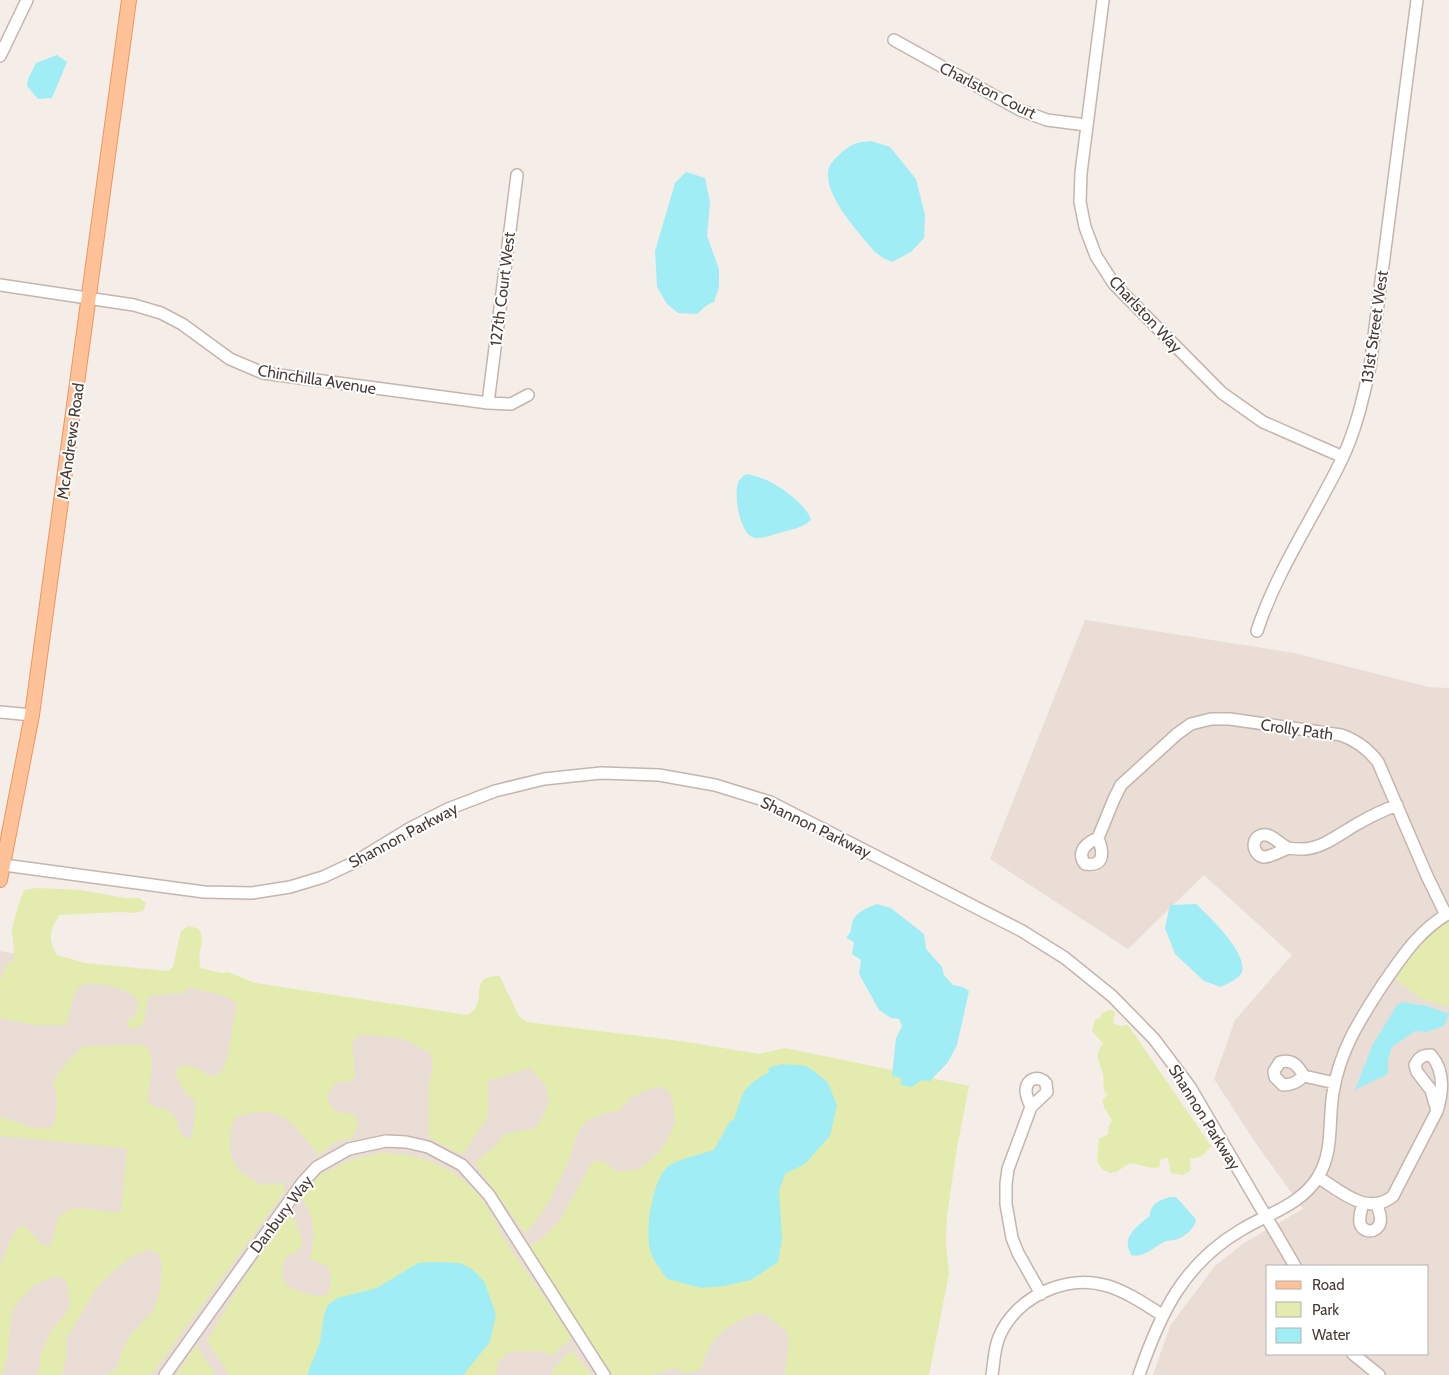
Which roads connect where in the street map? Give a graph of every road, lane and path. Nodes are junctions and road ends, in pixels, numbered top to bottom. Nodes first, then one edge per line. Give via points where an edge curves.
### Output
1 (27, 0) edge
2 (129, 0) edge
3 (1103, 0) edge
4 (1417, 0) edge
5 (894, 40) dead end
6 (0, 56) edge
7 (1086, 125) junction
8 (517, 175) dead end
9 (0, 285) edge
10 (89, 298) junction
11 (528, 394) dead end
12 (488, 403) junction
13 (1343, 457) junction
14 (1257, 631) dead end
15 (0, 712) edge
16 (32, 716) junction
17 (1397, 805) junction
18 (1098, 838) dead end
19 (1289, 848) dead end
20 (4, 865) junction
21 (0, 880) edge
22 (1447, 914) edge
23 (1304, 1076) dead end
24 (1335, 1083) junction
25 (1031, 1107) dead end
26 (1437, 1111) dead end
27 (1318, 1177) junction
28 (1363, 1204) junction
29 (1377, 1204) junction
30 (1266, 1216) junction
31 (1294, 1265) edge
32 (1041, 1294) junction
33 (1162, 1315) junction
34 (1354, 1355) edge
35 (165, 1375) edge
36 (604, 1375) edge
37 (992, 1375) edge
38 (1139, 1375) edge
39 (1379, 1375) edge

1 - 6 street
2 - 10 main road, McAndrews Road
3 - 7 street, Charlston Way
4 - 13 street, 131st Street West via 1370,367 1360,412
5 - 7 street, Charlston Court via 1020,110 1047,120
7 - 13 street, Charlston Way via 1080,202 1096,256 1114,284 1222,394 1263,422
8 - 12 street, 127th Court West
9 - 10 street, Chinchilla Avenue
10 - 12 street, Chinchilla Avenue via 134,304 161,313 182,324 230,360 263,373
10 - 16 main road, McAndrews Road
11 - 12 street, Chinchilla Avenue via 511,404
13 - 14 street, 131st Street West via 1272,590
15 - 16 street
16 - 20 main road, McAndrews Road
17 - 18 street, Crolly Path via 1378,762 1366,748 1350,738 1230,719 1211,719 1191,724 1177,734 1121,785
17 - 19 street via 1313,848
17 - 22 street, Crolly Path via 1430,884
20 - 21 main road, McAndrews Road
20 - 30 street, Shannon Parkway via 204,892 252,893 290,887 323,877 448,809 495,791 544,779 601,773 659,775 716,785 770,802 1022,931 1065,958 1112,996 1154,1039 1190,1087
22 - 24 street via 1430,925 1406,950 1360,1020 1343,1055
23 - 24 street
24 - 27 street via 1329,1149
25 - 32 street via 1008,1169 1006,1204 1012,1238
26 - 29 street via 1393,1196
27 - 28 street
27 - 30 street via 1291,1203
28 - 29 street
28 - 29 street via 1360,1225 1369,1231 1380,1224
30 - 31 street, Shannon Parkway
30 - 33 street via 1239,1231 1206,1257 1185,1279
32 - 33 street via 1062,1284 1096,1283 1119,1290
32 - 37 street via 1020,1308 1004,1328
33 - 38 street
34 - 39 street
35 - 36 street, Danbury Way via 317,1167 349,1149 386,1141 428,1147 462,1165 489,1194

